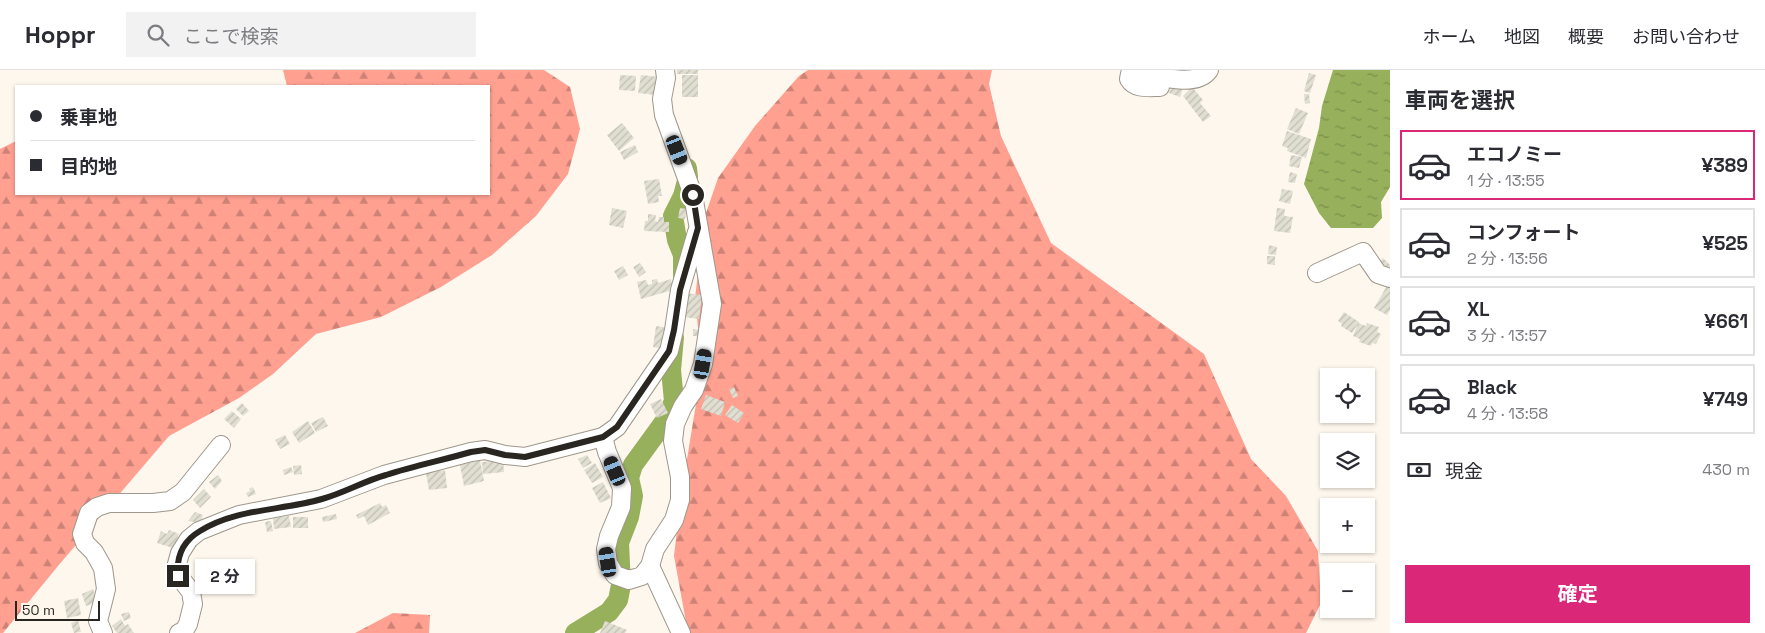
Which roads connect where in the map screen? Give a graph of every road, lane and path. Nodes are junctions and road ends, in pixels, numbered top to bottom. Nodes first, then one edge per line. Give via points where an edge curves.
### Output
1 (665, 70) edge
2 (1210, 70) edge
3 (1160, 87) dead end
4 (698, 228) junction
5 (1317, 272) dead end
6 (1390, 278) edge
7 (603, 437) junction
8 (221, 445) dead end
9 (650, 566) junction
10 (103, 633) edge
11 (179, 633) edge
12 (681, 633) edge

1 - 4 street via 664,115 693,195
2 - 3 street via 1206,75 1190,80 1136,72 1128,79 1136,86
4 - 7 street via 680,290 669,351 617,427
4 - 9 street via 712,304 709,328 703,364 694,390 675,424 680,500 674,520
5 - 6 street via 1363,252 1378,274
7 - 9 street via 622,488 621,507 606,550 608,562 615,575 629,580 642,576
7 - 11 street via 525,457 485,450 471,452 384,475 321,499 259,510 214,524 189,539 180,553 178,576 191,592 193,604 188,624
8 - 10 street via 183,492 170,501 109,503 89,513 82,534 103,568 106,589 98,621
9 - 12 street

